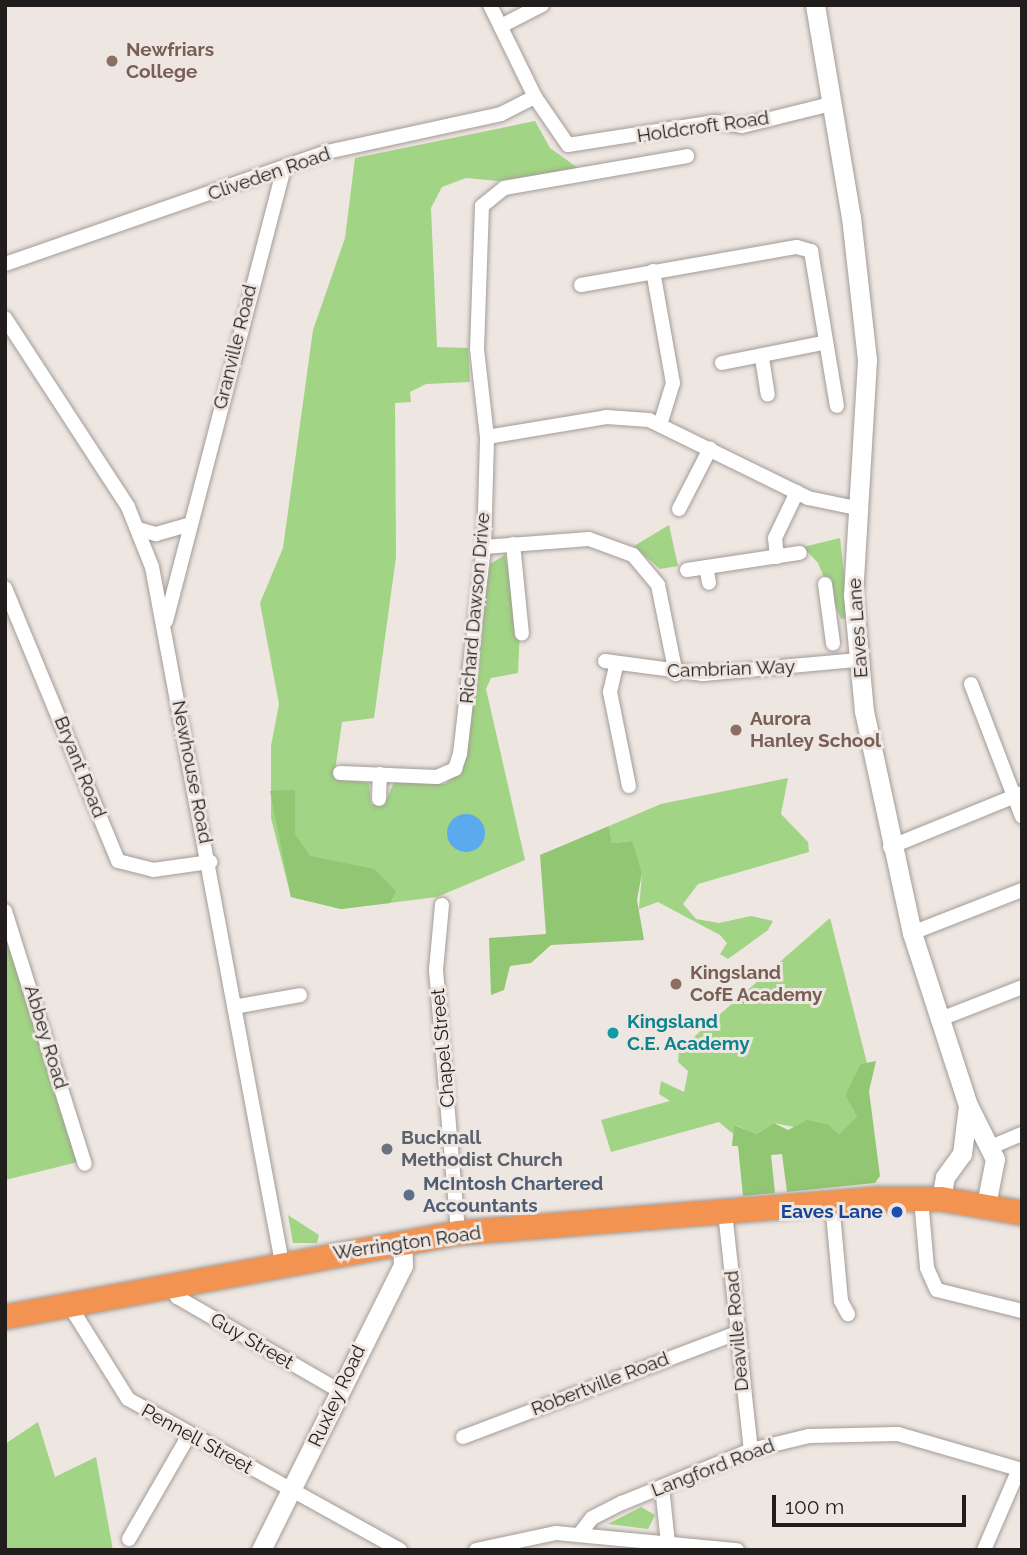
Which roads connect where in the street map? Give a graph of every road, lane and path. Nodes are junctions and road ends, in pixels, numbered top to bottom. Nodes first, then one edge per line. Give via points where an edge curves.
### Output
1 (490, 5) edge
2 (542, 5) edge
3 (817, 6) edge
4 (501, 26) junction
5 (535, 97) junction
6 (831, 104) junction
7 (687, 156) dead end
8 (284, 169) junction
9 (5, 264) edge
10 (653, 271) junction
11 (581, 285) dead end
12 (5, 318) edge
13 (822, 343) junction
14 (762, 358) junction
15 (722, 363) dead end
16 (768, 395) dead end
17 (837, 406) dead end
18 (660, 425) junction
19 (487, 437) junction
20 (710, 449) junction
21 (797, 492) junction
22 (679, 509) dead end
23 (855, 512) junction
24 (188, 525) junction
25 (138, 529) junction
26 (513, 544) junction
27 (484, 547) junction
28 (800, 553) dead end
29 (776, 557) junction
30 (706, 567) junction
31 (687, 570) dead end
32 (709, 583) dead end
33 (825, 584) dead end
34 (5, 588) edge
35 (165, 624) junction
36 (855, 625) junction
37 (831, 627) junction
38 (522, 634) dead end
39 (833, 643) dead end
40 (858, 660) junction
41 (676, 674) junction
42 (971, 684) dead end
43 (341, 773) dead end
44 (380, 774) junction
45 (629, 786) dead end
46 (1018, 795) edge
47 (379, 799) dead end
48 (1022, 817) edge
49 (890, 847) junction
50 (210, 862) junction
51 (1022, 890) edge
52 (442, 905) dead end
53 (5, 911) edge
54 (912, 933) junction
55 (1022, 987) edge
56 (300, 995) dead end
57 (239, 1006) junction
58 (938, 1020) junction
59 (968, 1105) junction
60 (1022, 1135) edge
61 (991, 1147) junction
62 (85, 1164) dead end
63 (931, 1199) junction
64 (832, 1202) junction
65 (986, 1205) junction
66 (725, 1212) junction
67 (1022, 1213) edge
68 (458, 1233) junction
69 (402, 1241) junction
70 (282, 1263) junction
71 (172, 1283) junction
72 (68, 1303) junction
73 (1022, 1311) edge
74 (848, 1314) dead end
75 (5, 1317) edge
76 (739, 1332) junction
77 (340, 1391) junction
78 (188, 1437) junction
79 (463, 1437) dead end
80 (751, 1450) junction
81 (1020, 1469) edge
82 (662, 1487) junction
83 (292, 1491) junction
84 (579, 1535) junction
85 (129, 1539) dead end
86 (668, 1543) junction
87 (261, 1550) edge
88 (400, 1550) edge
89 (476, 1550) edge
90 (737, 1550) edge
91 (984, 1550) edge

1 - 4 street, Holdcroft Road
2 - 4 street
3 - 6 street, Eaves Lane
4 - 5 street, Holdcroft Road
5 - 6 street, Holdcroft Road via 558,138 582,146 715,122 742,126
5 - 8 street, Cliveden Road via 501,114 327,152
6 - 23 street, Eaves Lane via 867,360
7 - 19 street, Richard Dawson Drive via 504,188 482,206 477,349
8 - 9 street, Cliveden Road
8 - 24 street, Granville Road
10 - 11 street
10 - 13 street via 797,247 811,251
10 - 18 street via 673,383
12 - 25 street, Newhouse Road
13 - 14 street
13 - 17 street
14 - 15 street
14 - 16 street
18 - 19 street via 606,417
18 - 20 street
19 - 27 street, Richard Dawson Drive
20 - 21 street
20 - 22 street
21 - 23 street
21 - 29 street via 775,538
23 - 36 street, Eaves Lane
24 - 25 street via 156,534
24 - 35 street, Granville Road
25 - 35 street, Newhouse Road
26 - 27 street
26 - 38 street
26 - 41 street via 589,539 634,555 658,585
27 - 44 street, Richard Dawson Drive via 455,769 437,777
28 - 29 street
29 - 30 street
30 - 31 street
30 - 32 street
33 - 37 street
34 - 50 street, Bryant Road via 118,861 153,870
35 - 50 street, Newhouse Road
36 - 37 street
36 - 40 street, Eaves Lane
37 - 39 street
40 - 41 street, Cambrian Way
40 - 49 street, Eaves Lane
41 - 45 street, Cambrian Way via 610,664 610,692
42 - 46 street
43 - 44 street, Richard Dawson Drive
44 - 47 street
46 - 48 street
46 - 49 street
49 - 54 street, Eaves Lane
50 - 57 street, Newhouse Road
51 - 54 street
52 - 68 street, Chapel Street via 436,970
53 - 62 street, Abbey Road
54 - 58 street, Eaves Lane
55 - 58 street
56 - 57 street
57 - 70 street, Newhouse Road
58 - 59 street, Eaves Lane
59 - 61 street, Eaves Lane
59 - 63 street, Eaves Lane via 962,1154
60 - 61 street
61 - 65 street, Eaves Lane via 994,1174
63 - 64 highway, Werrington Road
63 - 65 highway, Werrington Road
63 - 73 street via 927,1268 937,1290
64 - 66 highway, Werrington Road
64 - 74 street via 841,1301
65 - 67 highway, Werrington Road
66 - 68 highway, Werrington Road
66 - 76 street, Deaville Road
68 - 69 highway, Werrington Road
69 - 70 highway, Werrington Road
69 - 77 street, Ruxley Road via 403,1265
70 - 71 highway, Werrington Road
71 - 72 highway, Werrington Road
71 - 77 street, Guy Street via 177,1297
72 - 75 highway, Werrington Road
72 - 78 street, Pennell Street via 128,1399
76 - 79 street, Robertville Road
76 - 80 street, Deaville Road
77 - 83 street, Ruxley Road
78 - 83 street, Pennell Street
78 - 85 street
80 - 81 street, Langford Road via 832,1433 879,1432 953,1446
80 - 82 street, Langford Road
81 - 91 street
82 - 84 street, Langford Road via 596,1516
82 - 86 street
83 - 87 street, Ruxley Road
83 - 88 street, Pennell Street
84 - 86 street
84 - 89 street via 553,1533
86 - 90 street

